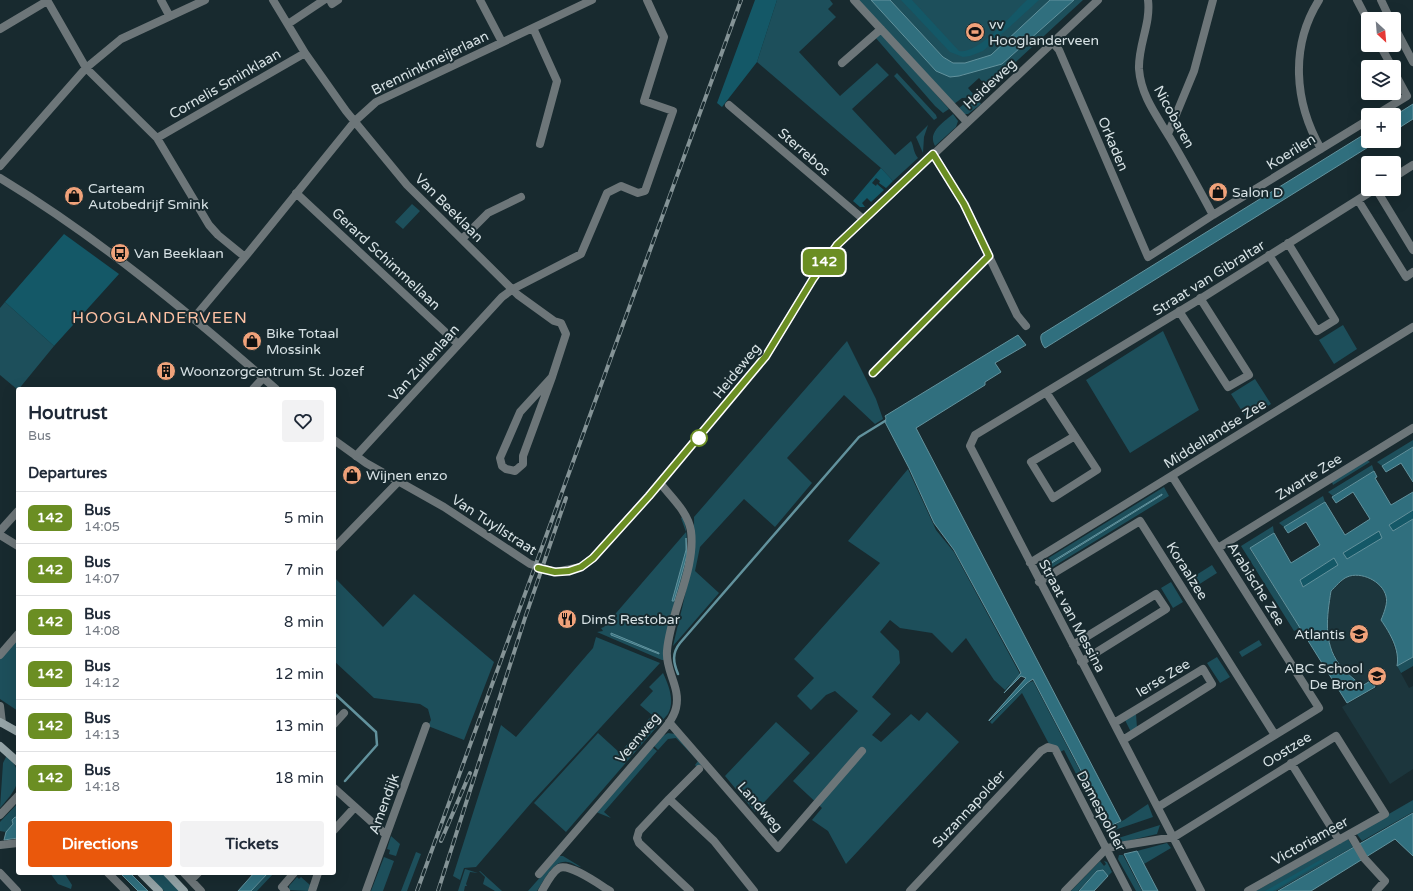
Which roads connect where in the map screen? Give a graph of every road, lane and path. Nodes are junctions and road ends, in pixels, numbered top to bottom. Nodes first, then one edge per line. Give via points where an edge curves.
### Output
1 (47, 0) edge
2 (161, 0) edge
3 (205, 0) edge
4 (273, 0) edge
5 (324, 0) edge
6 (330, 0) edge
7 (338, 0) edge
8 (480, 0) edge
9 (592, 0) edge
10 (647, 0) edge
11 (854, 0) edge
12 (1098, 0) edge
13 (1148, 0) edge
14 (1212, 0) edge
15 (1320, 0) edge
16 (1357, 0) edge
17 (1380, 0) edge
18 (1363, 12) edge
19 (1386, 12) edge
20 (169, 15) junction
21 (288, 24) junction
22 (533, 28) junction
23 (0, 29) edge
24 (880, 29) junction
25 (1401, 39) edge
26 (502, 42) junction
27 (1053, 43) junction
28 (305, 53) junction
29 (1413, 62) edge
30 (842, 63) dead end
31 (86, 68) junction
32 (1401, 86) edge
33 (1401, 99) edge
34 (1400, 100) edge
35 (729, 105) dead end
36 (1387, 108) edge
37 (355, 121) junction
38 (967, 122) junction
39 (1361, 124) edge
40 (1168, 134) junction
41 (157, 138) junction
42 (540, 144) dead end
43 (1321, 149) junction
44 (933, 154) junction
45 (1413, 165) edge
46 (0, 166) edge
47 (1401, 173) edge
48 (0, 178) edge
49 (296, 193) junction
50 (1365, 196) edge
51 (1380, 196) edge
52 (521, 197) dead end
53 (1358, 200) junction
54 (1213, 215) junction
55 (863, 219) junction
56 (462, 239) junction
57 (1288, 243) junction
58 (1413, 250) edge
59 (1270, 255) junction
60 (989, 256) junction
61 (245, 257) junction
62 (1148, 257) joint
63 (1413, 272) edge
64 (512, 289) junction
65 (1200, 298) junction
66 (1179, 311) junction
67 (193, 318) junction
68 (1026, 326) dead end
69 (1413, 327) edge
70 (458, 344) junction
71 (873, 373) dead end
72 (552, 376) junction
73 (263, 378) junction
74 (255, 387) edge
75 (274, 387) edge
76 (1055, 387) joint
77 (1046, 392) junction
78 (1413, 428) edge
79 (1075, 436) junction
80 (336, 441) edge
81 (356, 456) junction
82 (1172, 476) junction
83 (398, 482) junction
84 (660, 483) junction
85 (16, 513) edge
86 (0, 531) edge
87 (0, 534) edge
88 (16, 545) edge
89 (336, 546) edge
90 (1218, 548) junction
91 (1030, 563) junction
92 (538, 568) joint
93 (1039, 582) junction
94 (16, 636) edge
95 (1073, 645) junction
96 (0, 655) edge
97 (1081, 662) junction
98 (0, 706) edge
99 (344, 714) dead end
100 (1, 722) edge
101 (336, 722) edge
102 (669, 722) junction
103 (1114, 723) junction
104 (426, 726) dead end
105 (16, 731) edge
106 (1275, 735) junction
107 (1123, 740) junction
108 (0, 746) edge
109 (1048, 747) joint
110 (862, 751) dead end
111 (16, 760) edge
112 (1291, 763) junction
113 (699, 769) dead end
114 (336, 790) edge
115 (16, 798) edge
116 (669, 799) junction
117 (355, 807) junction
118 (1158, 807) junction
119 (1385, 814) joint
120 (0, 815) edge
121 (336, 828) edge
122 (387, 833) junction
123 (1174, 837) junction
124 (1352, 837) junction
125 (1339, 840) junction
126 (16, 843) edge
127 (0, 845) edge
128 (1107, 848) junction
129 (0, 873) edge
130 (539, 874) dead end
131 (110, 875) edge
132 (144, 875) edge
133 (168, 875) edge
134 (186, 875) edge
135 (196, 875) edge
136 (292, 875) edge
137 (317, 875) edge
138 (191, 880) junction
139 (17, 891) edge
140 (126, 891) edge
141 (159, 891) edge
142 (184, 891) edge
143 (201, 891) edge
144 (286, 891) edge
145 (312, 891) edge
146 (366, 891) edge
147 (542, 891) edge
148 (610, 891) edge
149 (690, 891) edge
150 (754, 891) edge
151 (910, 891) edge
152 (1065, 891) edge
153 (1128, 891) edge
154 (1201, 891) edge
155 (1248, 891) edge
156 (1376, 891) edge

1 - 23 street
1 - 31 street
2 - 20 street
3 - 20 street
4 - 21 street, Van Beeklaan
5 - 21 street
6 - 7 street via 332,4
8 - 26 street
9 - 22 street, Brenninkmeijerlaan
10 - 64 street, Van Zuilenlaan via 664,37 644,101 673,112 645,190 638,193 621,186 606,193 581,254
11 - 24 street
12 - 27 street, Heideweg
13 - 40 street, Nicobaren via 1148,16 1139,58 1140,78 1150,107
14 - 40 street via 1194,70
15 - 43 street via 1303,37 1299,73 1306,117
16 - 18 street
17 - 19 street
20 - 31 street via 120,39
21 - 28 street, Van Beeklaan
22 - 26 street, Brenninkmeijerlaan
22 - 42 street via 557,81
24 - 30 street
24 - 38 street
25 - 29 street
26 - 37 street, Brenninkmeijerlaan via 376,102
27 - 38 street, Heideweg
27 - 62 street, Orkaden via 1060,50
28 - 37 street, Van Beeklaan
28 - 41 street, Cornelis Sminklaan
31 - 41 street
31 - 46 street
32 - 33 street via 1406,96
34 - 36 street
35 - 55 street, Sterrebos
37 - 49 street, Brenninkmeijerlaan
37 - 56 street, Van Beeklaan via 407,185
38 - 44 street, Heideweg
39 - 43 street, Koerilen
40 - 54 street, Nicobaren
41 - 61 street via 209,225
43 - 54 street, Koerilen
44 - 55 street, Heideweg
44 - 60 street via 964,204
45 - 47 street
48 - 67 street via 60,217
49 - 61 street, Brenninkmeijerlaan
49 - 70 street, Gerard Schimmellaan
50 - 53 street, Straat van Gibraltar
51 - 58 street
52 - 56 street via 488,213
53 - 57 street, Straat van Gibraltar
53 - 63 street via 1406,277
54 - 62 street, Koerilen
55 - 84 street, Heideweg via 826,258 766,356
56 - 64 street, Van Beeklaan
57 - 59 street, Straat van Gibraltar
57 - 59 street via 1335,320 1317,331
59 - 65 street, Straat van Gibraltar
60 - 68 street via 1017,315
60 - 71 street
61 - 67 street, Brenninkmeijerlaan
64 - 70 street, Van Zuilenlaan
64 - 72 street, Van Beeklaan via 551,319 561,323 564,328 565,339
65 - 66 street, Straat van Gibraltar
65 - 66 street via 1249,375 1228,387
66 - 76 street, Straat van Gibraltar
67 - 73 street
69 - 82 street, Middellandse Zee
70 - 81 street, Van Zuilenlaan
72 - 72 street, Van Beeklaan via 520,412 500,458 502,466 506,469 515,471 523,464 523,456
73 - 74 street
73 - 75 street
76 - 77 street, Straat van Messina
77 - 79 street
77 - 91 street, Straat van Messina via 975,435 970,446
78 - 90 street, Zwarte Zee
79 - 79 street via 1097,470 1053,498 1031,462
80 - 81 street, Van Tuyllstraat
81 - 83 street, Van Tuyllstraat
82 - 90 street, Arabische Zee
82 - 91 street, Middellandse Zee
83 - 89 street
83 - 92 street, Van Tuyllstraat via 444,507
84 - 92 street, Heideweg via 585,565 562,572
84 - 102 street, Veenweg via 685,514 692,539 667,650 667,662 677,694 676,709
85 - 86 street
87 - 88 street
90 - 106 street, Arabische Zee via 1319,708
91 - 93 street, Straat van Messina
93 - 95 street, Straat van Messina
93 - 106 street, Koraalzee via 1140,521
94 - 96 street
95 - 97 street, Straat van Messina
95 - 97 street via 1156,594 1166,609
97 - 103 street, Straat van Messina
98 - 100 street
99 - 101 street
100 - 105 main road
102 - 110 street, Landweg via 778,848
102 - 130 street, Veenweg
103 - 107 street, Straat van Messina
103 - 107 street, Ierse Zee via 1203,669 1212,684
104 - 122 street, Amendijk
106 - 118 street, Arabische Zee
107 - 118 street, Straat van Messina
108 - 111 main road
109 - 128 street, Damespolder via 1055,749
109 - 151 street, Suzannapolder via 1041,751
112 - 119 street, Oostzee via 1336,736
112 - 123 street, Oostzee
112 - 125 street
113 - 116 street
114 - 117 street
115 - 120 street
116 - 149 street via 639,831 636,838
116 - 150 street via 714,841
117 - 121 street
117 - 122 street
118 - 123 street, Straat van Messina
119 - 124 street, Victoriameer
122 - 146 street, Amendijk
123 - 128 street
123 - 154 street, Straat van Messina
124 - 125 street, Victoriameer
124 - 156 street via 1364,858 1385,881
125 - 155 street, Victoriameer
126 - 127 street
128 - 152 street
128 - 153 street, Damespolder
129 - 139 street
131 - 140 street
132 - 141 main road
133 - 142 main road
134 - 138 street
135 - 138 street
136 - 144 street via 282,887
137 - 145 street
138 - 143 street
147 - 148 street via 556,870 564,867 572,868

